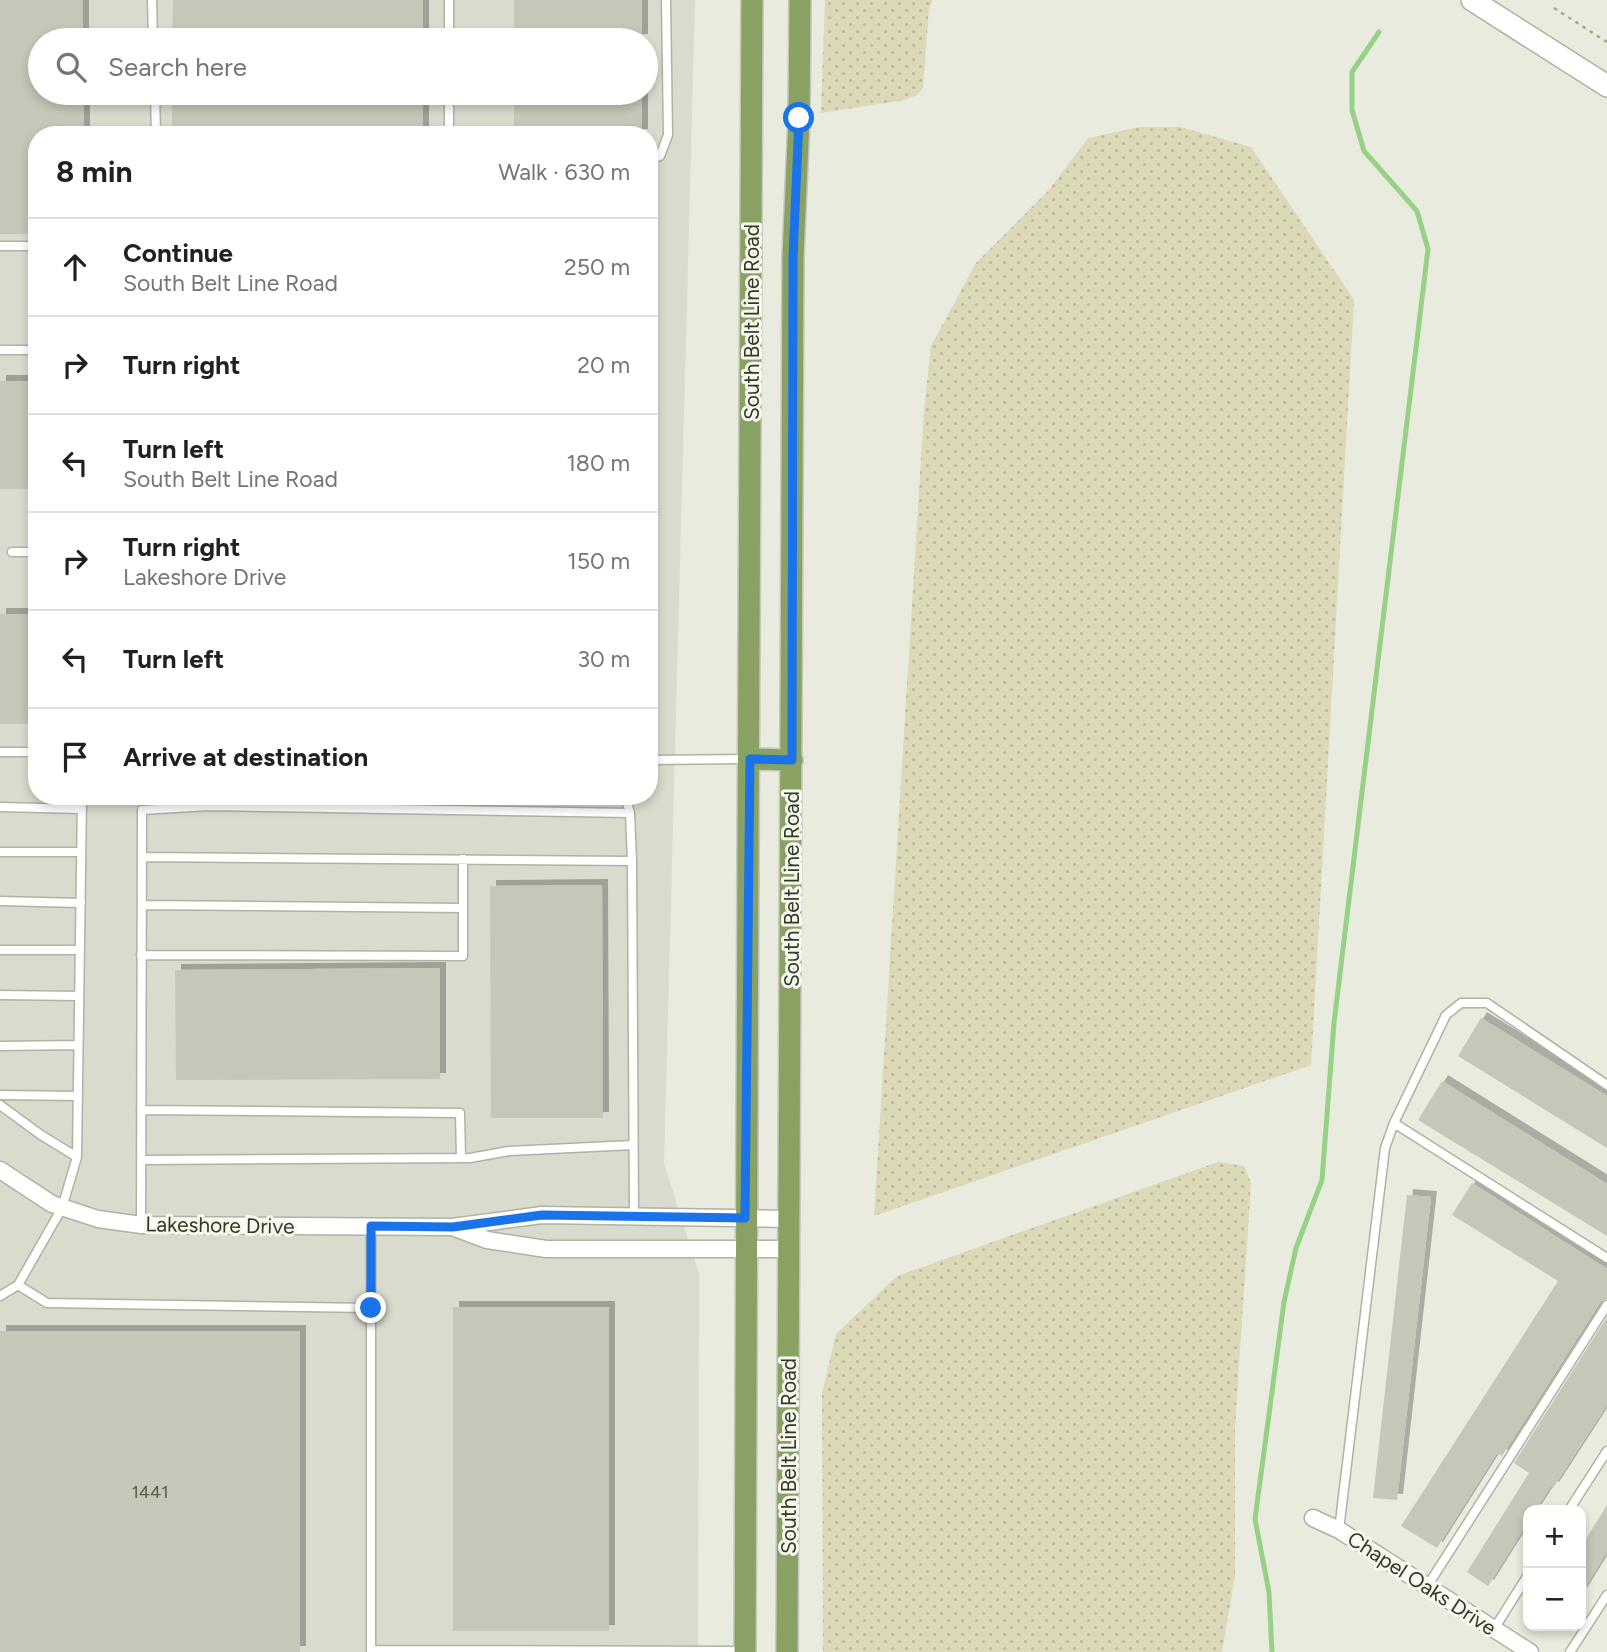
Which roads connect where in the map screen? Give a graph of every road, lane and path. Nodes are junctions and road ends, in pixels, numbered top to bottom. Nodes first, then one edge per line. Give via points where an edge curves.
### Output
1 (152, 0) edge
2 (449, 0) edge
3 (666, 0) edge
4 (752, 0) edge
5 (800, 0) edge
6 (1472, 0) edge
7 (1554, 8) dead end
8 (153, 28) edge
9 (449, 28) edge
10 (1607, 42) edge
11 (1607, 86) edge
12 (155, 105) edge
13 (449, 105) edge
14 (156, 126) edge
15 (449, 126) edge
16 (658, 157) edge
17 (0, 246) edge
18 (28, 246) edge
19 (0, 350) edge
20 (28, 350) edge
21 (12, 552) dead end
22 (28, 552) edge
23 (0, 752) edge
24 (28, 752) edge
25 (750, 759) junction
26 (658, 760) edge
27 (792, 760) junction
28 (628, 805) edge
29 (208, 806) joint
30 (0, 807) edge
31 (82, 808) joint
32 (630, 813) junction
33 (0, 852) edge
34 (81, 852) junction
35 (142, 857) junction
36 (463, 859) junction
37 (632, 861) junction
38 (0, 901) edge
39 (80, 903) junction
40 (142, 905) junction
41 (463, 908) junction
42 (0, 950) edge
43 (80, 950) junction
44 (141, 956) junction
45 (0, 995) edge
46 (79, 996) junction
47 (78, 1045) junction
48 (0, 1046) edge
49 (1607, 1084) edge
50 (0, 1095) edge
51 (78, 1096) junction
52 (0, 1105) edge
53 (141, 1110) junction
54 (1394, 1123) junction
55 (633, 1145) junction
56 (77, 1157) junction
57 (461, 1158) junction
58 (141, 1160) junction
59 (0, 1170) edge
60 (62, 1208) junction
61 (634, 1216) junction
62 (745, 1218) junction
63 (790, 1219) junction
64 (141, 1225) junction
65 (371, 1226) junction
66 (453, 1227) junction
67 (745, 1249) junction
68 (790, 1249) junction
69 (1607, 1258) edge
70 (18, 1284) junction
71 (0, 1296) edge
72 (1607, 1305) edge
73 (371, 1308) junction
74 (1607, 1451) edge
75 (1572, 1505) edge
76 (1313, 1518) dead end
77 (1339, 1530) junction
78 (1523, 1583) edge
79 (1428, 1585) junction
80 (1607, 1595) edge
81 (1603, 1608) edge
82 (1494, 1629) junction
83 (371, 1651) edge
84 (745, 1651) edge
85 (787, 1652) edge
86 (1530, 1652) edge
87 (1570, 1652) edge

1 - 8 lane
2 - 9 lane
3 - 16 lane via 668,135
4 - 25 main road, South Belt Line Road
5 - 27 main road, South Belt Line Road via 793,257
6 - 11 street
7 - 10 path
12 - 14 lane
13 - 15 lane
17 - 18 lane
19 - 20 lane
21 - 22 lane
23 - 24 lane
25 - 26 lane
25 - 27 main road
25 - 62 main road, South Belt Line Road
27 - 63 main road, South Belt Line Road
28 - 32 lane
29 - 32 lane
29 - 35 lane via 142,810
30 - 31 lane
31 - 34 lane
32 - 37 lane
33 - 34 lane
34 - 39 lane
35 - 36 lane
35 - 40 lane
36 - 37 lane
36 - 41 lane
37 - 55 lane
38 - 39 lane
39 - 43 lane
40 - 41 lane
40 - 44 lane
41 - 44 lane via 463,956
42 - 43 lane
43 - 46 lane
44 - 53 lane
45 - 46 lane
46 - 47 lane
47 - 48 lane
47 - 51 lane
49 - 54 lane via 1487,1003 1461,1003 1446,1016
50 - 51 lane
51 - 56 lane
52 - 56 lane
53 - 57 lane via 460,1113
53 - 58 lane
54 - 69 lane
54 - 77 lane via 1385,1148
55 - 57 lane via 532,1149
55 - 61 lane
56 - 60 lane
57 - 58 lane
58 - 64 lane
59 - 60 street, Lakeshore Drive
60 - 64 street, Lakeshore Drive
60 - 70 lane
61 - 62 street, Lakeshore Drive
61 - 66 street, Lakeshore Drive via 542,1215
62 - 63 street, Lakeshore Drive
62 - 67 main road, South Belt Line Road
63 - 68 main road, South Belt Line Road
64 - 65 street, Lakeshore Drive
65 - 66 street, Lakeshore Drive
65 - 73 lane
66 - 67 street, Lakeshore Drive via 487,1240 546,1249
67 - 68 street, Lakeshore Drive
67 - 84 main road, South Belt Line Road
68 - 85 main road, South Belt Line Road
70 - 71 lane
70 - 73 lane via 47,1303
72 - 79 lane
73 - 83 lane
74 - 75 lane
76 - 77 street, Chapel Oaks Drive
77 - 79 street, Chapel Oaks Drive
78 - 82 lane
79 - 82 street, Chapel Oaks Drive
80 - 81 lane
81 - 87 lane
82 - 86 street, Chapel Oaks Drive
83 - 84 lane

